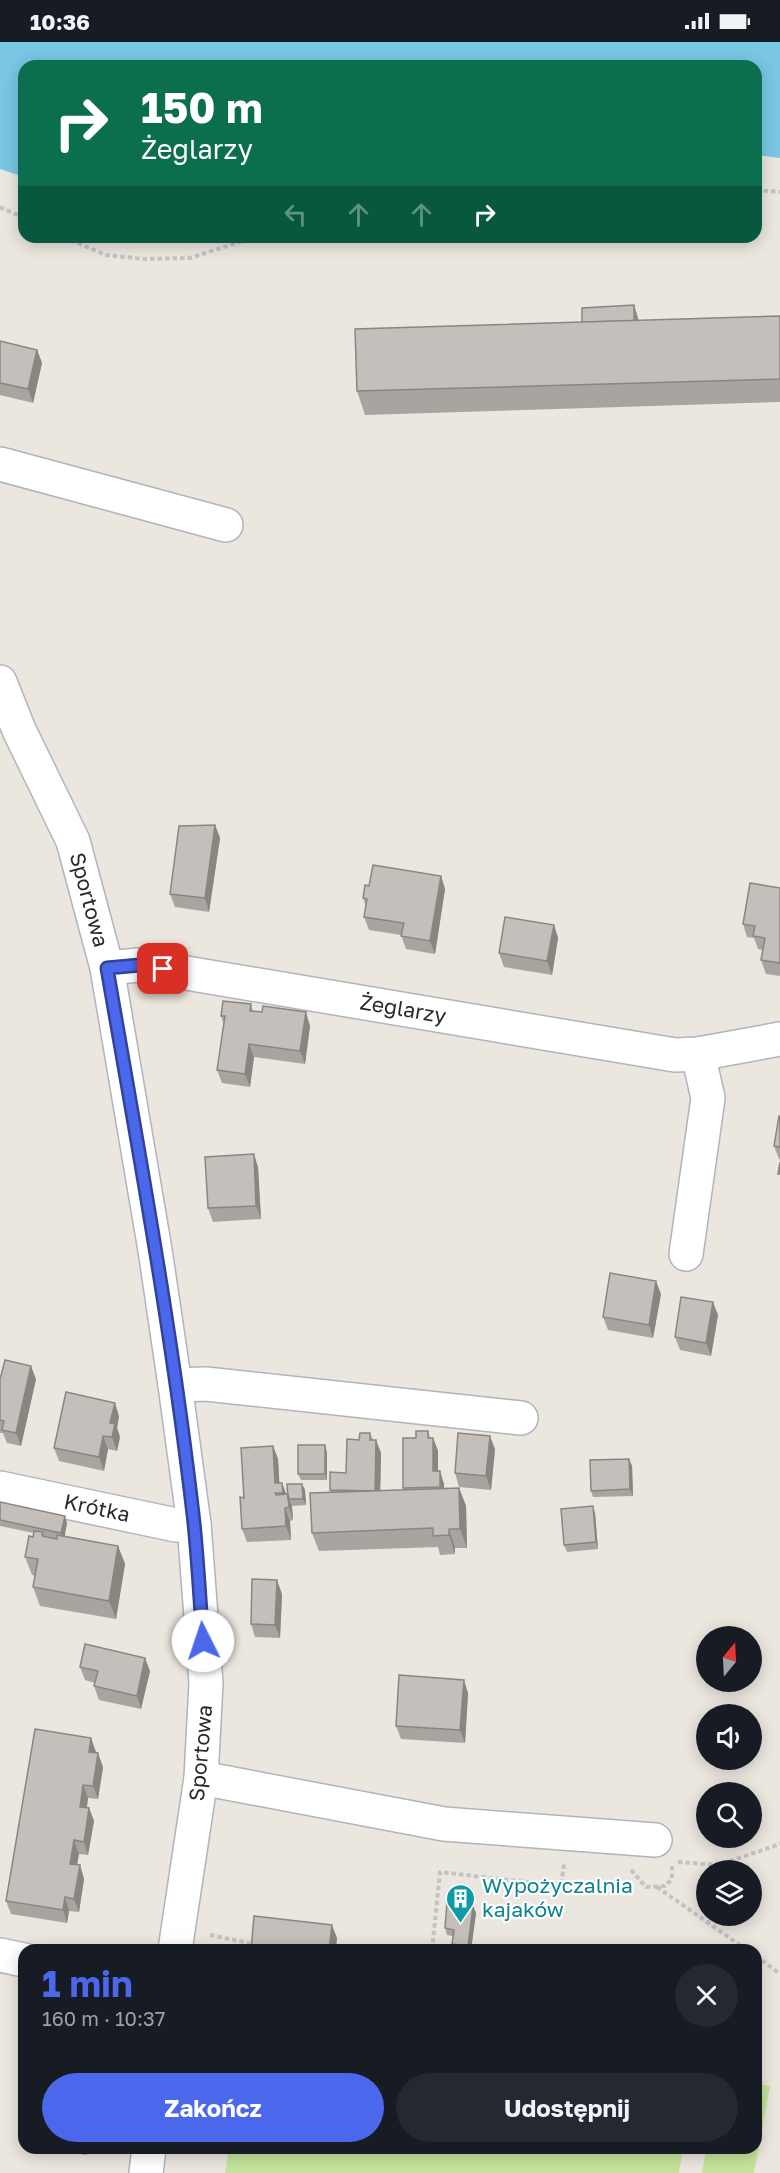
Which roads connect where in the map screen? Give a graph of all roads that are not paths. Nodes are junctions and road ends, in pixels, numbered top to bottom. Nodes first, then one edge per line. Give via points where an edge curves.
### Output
1 (0, 464) edge
2 (226, 525) dead end
3 (0, 681) edge
4 (107, 968) junction
5 (780, 1039) edge
6 (698, 1054) junction
7 (686, 1254) dead end
8 (175, 1385) junction
9 (521, 1418) dead end
10 (0, 1488) edge
11 (194, 1524) junction
12 (201, 1778) junction
13 (663, 1851) road end
14 (176, 1944) edge
15 (0, 1955) edge
16 (18, 1959) edge
17 (148, 2154) edge
18 (146, 2173) edge

1 - 2 street
3 - 4 street, Sportowa via 19,730 73,841
4 - 6 street, Żeglarzy via 140,965 675,1055
4 - 8 street, Sportowa
5 - 6 street, Żeglarzy
6 - 7 street via 708,1098
8 - 9 street via 206,1384
8 - 11 street, Sportowa
10 - 11 street, Krótka via 176,1524
11 - 12 street, Sportowa via 206,1683
12 - 13 street via 444,1824
12 - 14 street, Sportowa
15 - 16 street
17 - 18 street

